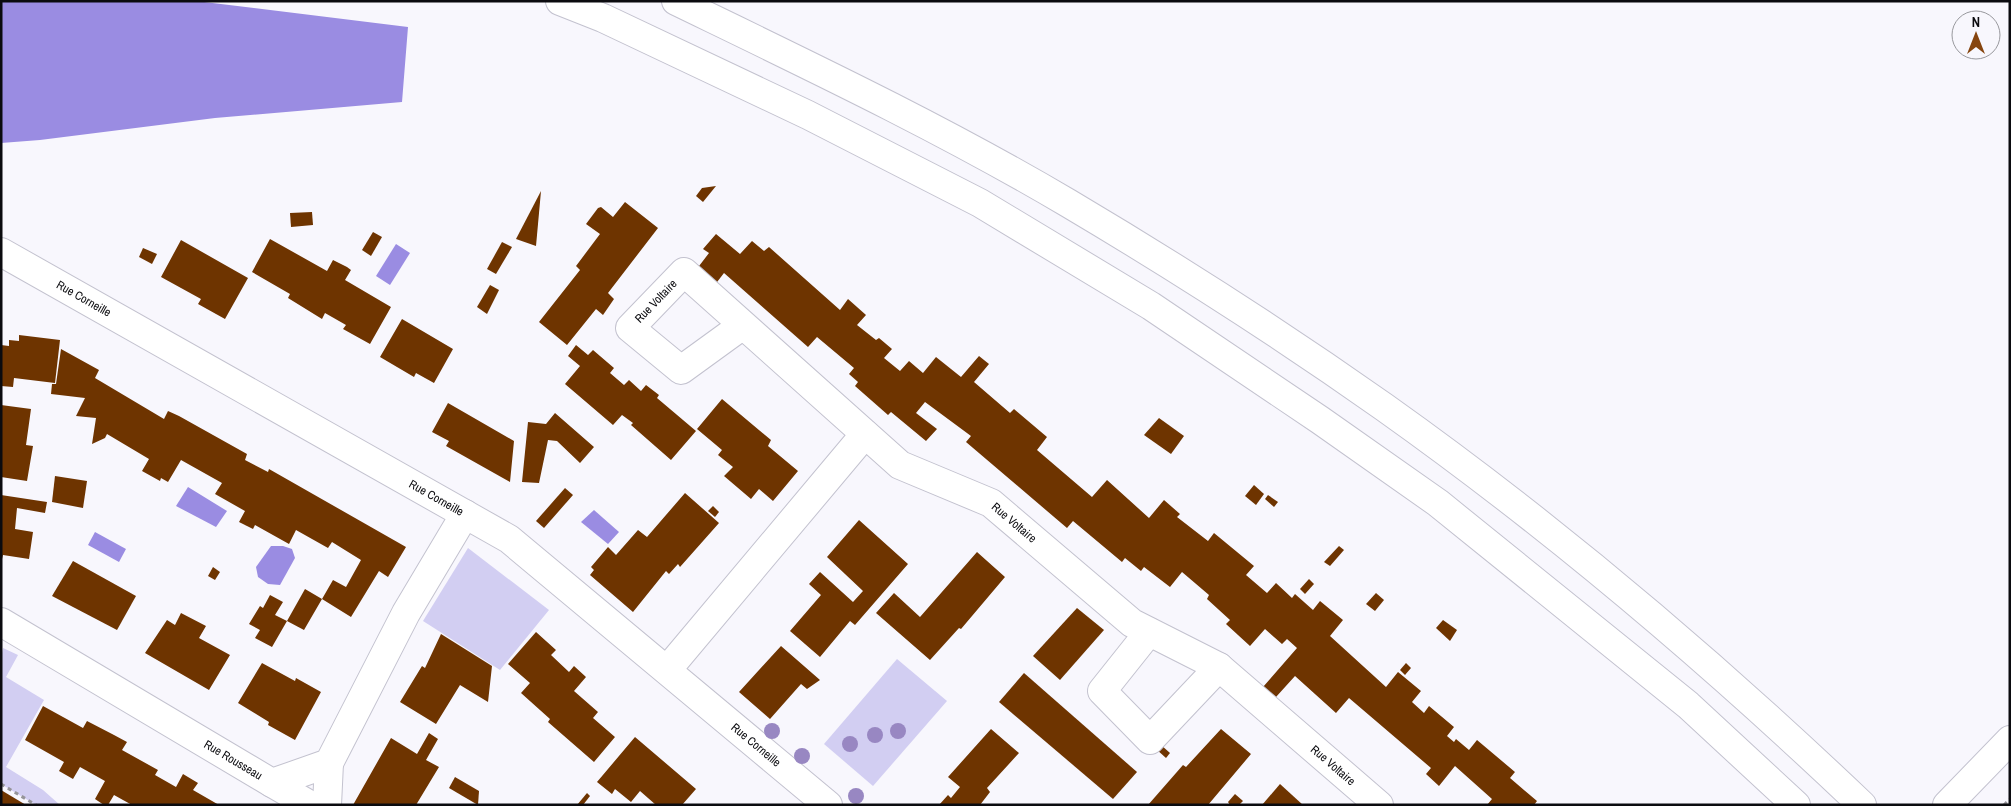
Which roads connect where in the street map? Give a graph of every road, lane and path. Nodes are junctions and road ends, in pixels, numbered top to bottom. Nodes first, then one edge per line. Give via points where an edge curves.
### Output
1 (560, 1) edge
2 (676, 1) edge
3 (1, 252) edge
4 (743, 325) dead end
5 (865, 434) junction
6 (464, 514) junction
7 (1, 622) edge
8 (1149, 632) junction
9 (1219, 667) junction
10 (667, 670) junction
11 (2010, 740) edge
12 (329, 763) junction
13 (272, 783) junction
14 (1, 784) edge
15 (2010, 799) edge
16 (821, 803) edge
17 (36, 805) edge
18 (310, 805) edge
19 (327, 805) edge
20 (1379, 805) edge
21 (1796, 805) edge
22 (1862, 805) edge
23 (1947, 805) edge
24 (2004, 805) edge

1 - 21 main road via 603,18 808,115 980,203 1151,306 1438,503 1688,706
2 - 22 main road via 905,113 1067,202 1260,323 1386,408 1544,527 1715,669
3 - 6 main road, Rue Corneille
4 - 5 main road, Rue Voltaire
5 - 8 main road, Rue Voltaire via 900,465 991,503 1132,623
5 - 10 main road
6 - 10 main road, Rue Corneille via 509,539
6 - 12 main road via 406,612
7 - 13 main road, Rue Rousseau
8 - 9 main road, Rue Voltaire
8 - 9 main road via 1102,691 1150,740
9 - 20 main road, Rue Voltaire
10 - 16 main road, Rue Corneille
11 - 23 main road
12 - 13 main road, Rue Rousseau
12 - 19 main road
13 - 18 main road
14 - 17 path
15 - 24 path

